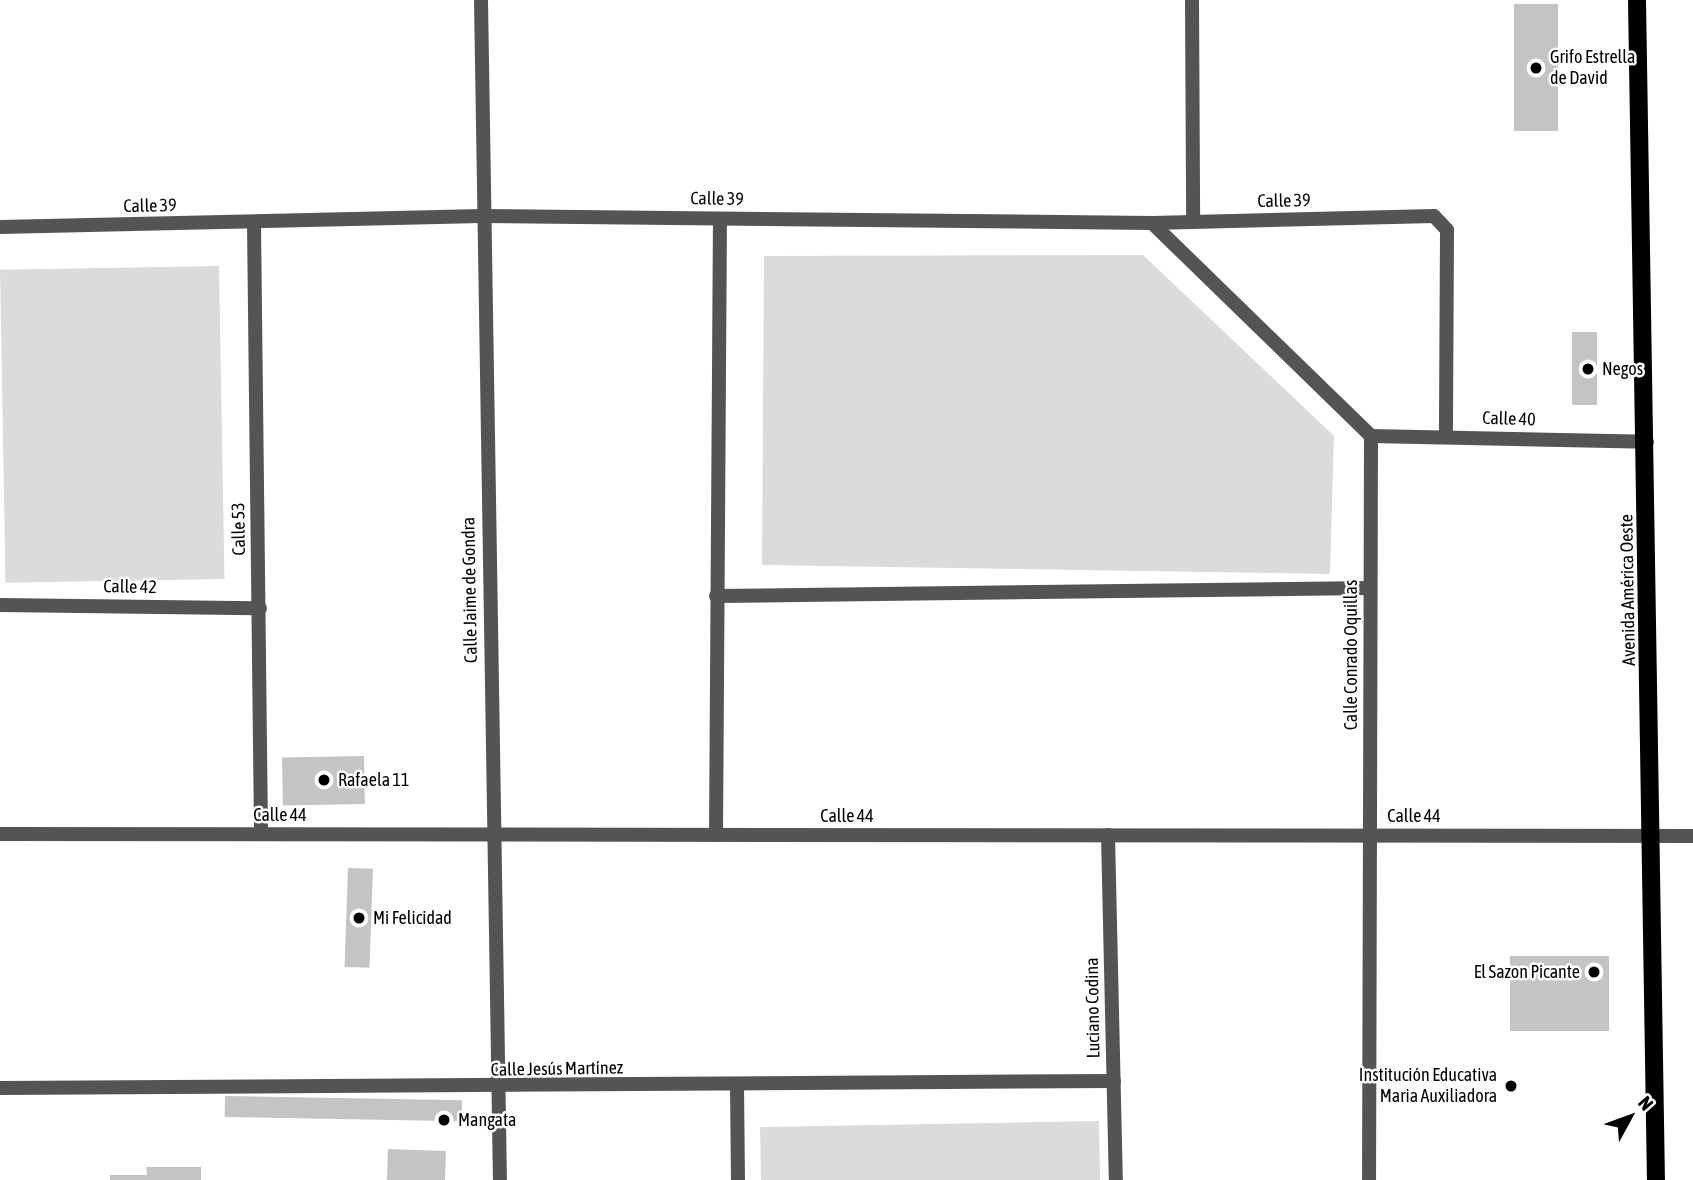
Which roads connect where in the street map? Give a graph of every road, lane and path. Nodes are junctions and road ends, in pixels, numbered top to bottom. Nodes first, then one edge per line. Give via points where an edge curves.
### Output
1 (481, 0) edge
2 (1192, 0) edge
3 (1637, 0) edge
4 (482, 216) junction
5 (720, 219) junction
6 (1193, 222) junction
7 (1152, 223) junction
8 (254, 224) junction
9 (0, 227) edge
10 (1371, 436) junction
11 (1446, 436) junction
12 (1647, 442) junction
13 (1370, 589) junction
14 (716, 596) junction
15 (0, 606) edge
16 (260, 608) junction
17 (0, 834) edge
18 (261, 834) junction
19 (495, 835) junction
20 (716, 835) junction
21 (1108, 835) junction
22 (1370, 835) junction
23 (1693, 836) edge
24 (1654, 837) junction
25 (1114, 1081) junction
26 (737, 1085) junction
27 (0, 1088) edge
28 (501, 1090) junction
29 (500, 1180) edge
30 (738, 1180) edge
31 (1116, 1180) edge
32 (1369, 1180) edge
33 (1656, 1180) edge

1 - 4 street, Calle Jaime de Gondra
2 - 6 street
3 - 12 main road, Avenida América Oeste
4 - 5 street, Calle 39
4 - 8 street, Calle 39
4 - 19 street, Calle Jaime de Gondra
5 - 7 street, Calle 39
5 - 14 street
6 - 7 street, Calle 39
6 - 11 street, Calle 39 via 1434,216 1447,230
7 - 10 street
8 - 9 street, Calle 39
8 - 16 street, Calle 53
10 - 11 street, Calle 40
10 - 13 street, Calle Conrado Oquillas
11 - 12 street, Calle 40
12 - 24 main road, Avenida América Oeste
13 - 14 street
13 - 22 street, Calle Conrado Oquillas
14 - 20 street
15 - 16 street, Calle 42
16 - 18 street, Calle 53
17 - 18 street, Calle 44
18 - 19 street, Calle 44
19 - 20 street, Calle 44
19 - 28 street, Calle Jaime de Gondra
20 - 21 street, Calle 44
21 - 22 street, Calle 44
21 - 25 street, Luciano Codina
22 - 24 street, Calle 44
22 - 32 street, Calle Conrado Oquillas
23 - 24 street, Calle 44
24 - 33 main road, Avenida América Oeste
25 - 26 street, Calle Jesús Martínez
25 - 31 street, Luciano Codina
26 - 28 street, Calle Jesús Martínez
26 - 30 street
27 - 28 street, Calle Jesús Martínez
28 - 29 street, Calle Jaime de Gondra

